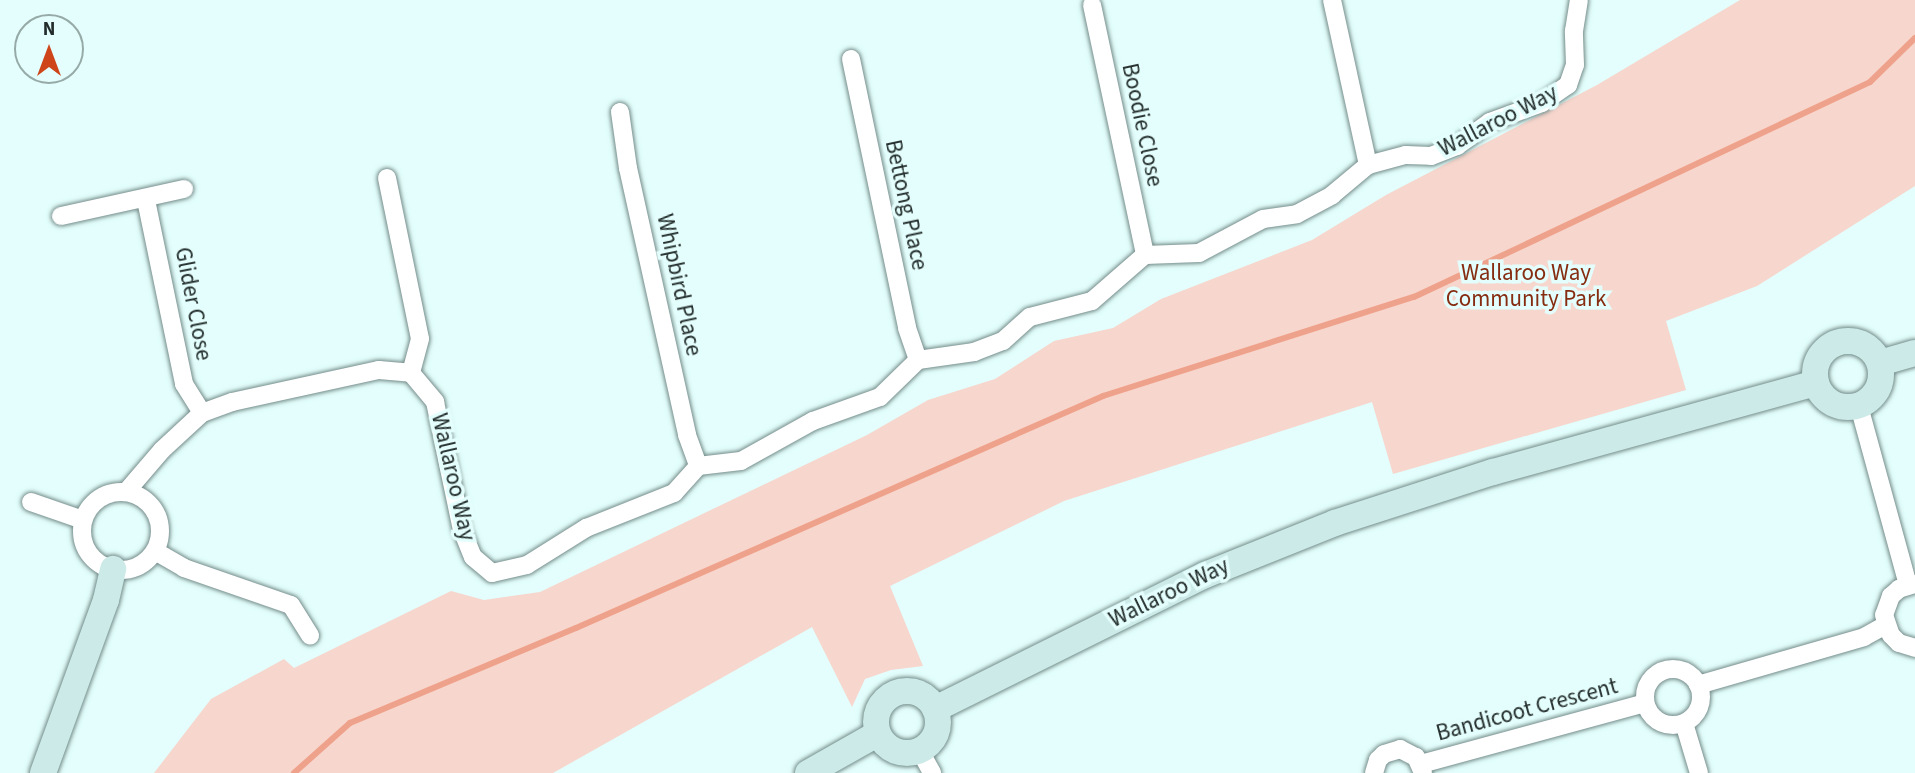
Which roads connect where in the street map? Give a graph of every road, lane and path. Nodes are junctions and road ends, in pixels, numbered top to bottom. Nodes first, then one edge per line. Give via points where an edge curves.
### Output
1 (1332, 0) edge
2 (1579, 0) edge
3 (1092, 5) dead end
4 (851, 59) dead end
5 (620, 112) dead end
6 (1368, 165) junction
7 (387, 178) dead end
8 (184, 189) dead end
9 (146, 200) junction
10 (61, 216) dead end
11 (1145, 255) junction
12 (1915, 353) edge
13 (918, 360) junction
14 (1880, 363) junction
15 (411, 373) junction
16 (1815, 383) junction
17 (1859, 406) junction
18 (202, 413) junction
19 (698, 466) junction
20 (126, 492) junction
21 (31, 502) dead end
22 (83, 520) junction
23 (155, 551) junction
24 (113, 569) junction
25 (1912, 584) edge
26 (1886, 625) junction
27 (310, 636) dead end
28 (1915, 648) edge
29 (1698, 685) junction
30 (1645, 703) junction
31 (935, 709) junction
32 (1684, 723) junction
33 (877, 734) junction
34 (926, 762) edge
35 (1422, 768) edge
36 (43, 773) edge
37 (808, 773) edge
38 (1374, 773) edge
39 (1699, 773) edge

1 - 6 street
2 - 6 street, Wallaroo Way via 1575,65 1568,85 1542,103 1490,122 1457,146 1431,156 1406,155
3 - 11 street, Boodie Close
4 - 13 street, Bettong Place via 907,328
5 - 19 street, Whipbird Place via 634,195 687,435
6 - 11 street, Wallaroo Way via 1332,195 1297,214 1263,219 1199,253
7 - 15 street via 420,339
8 - 9 street
9 - 10 street
9 - 18 street, Glider Close via 184,384
11 - 13 street via 1092,301 1030,317 1003,341 974,352
12 - 14 street
13 - 19 street via 880,397 813,421 741,461
14 - 16 street via 1861,344 1840,342 1817,362
14 - 17 street via 1880,385 1870,400
15 - 18 street via 379,370 232,402
15 - 19 street, Wallaroo Way via 436,402 462,530 473,557 492,573 527,565 586,528 674,493
16 - 17 street via 1828,401
16 - 31 street, Wallaroo Way via 1493,472 1300,536 1205,575
17 - 25 street
18 - 20 street
20 - 22 street via 102,497
20 - 23 street via 145,500 157,515 160,528
21 - 22 street
22 - 24 street via 86,549 96,561
23 - 24 street via 137,567
23 - 27 street via 184,568 291,605
24 - 36 street
25 - 26 street via 1899,589 1886,605
26 - 28 street via 1899,643
26 - 29 street via 1864,637
29 - 30 street via 1681,670 1662,671 1648,684
29 - 32 street via 1698,709
30 - 32 street via 1660,722
30 - 35 street, Bandicoot Crescent
31 - 33 street via 920,694 899,691 881,703 876,713
31 - 34 street via 938,728
32 - 39 street
33 - 34 street via 900,753
33 - 37 street
35 - 38 street via 1409,751 1392,750 1378,760

